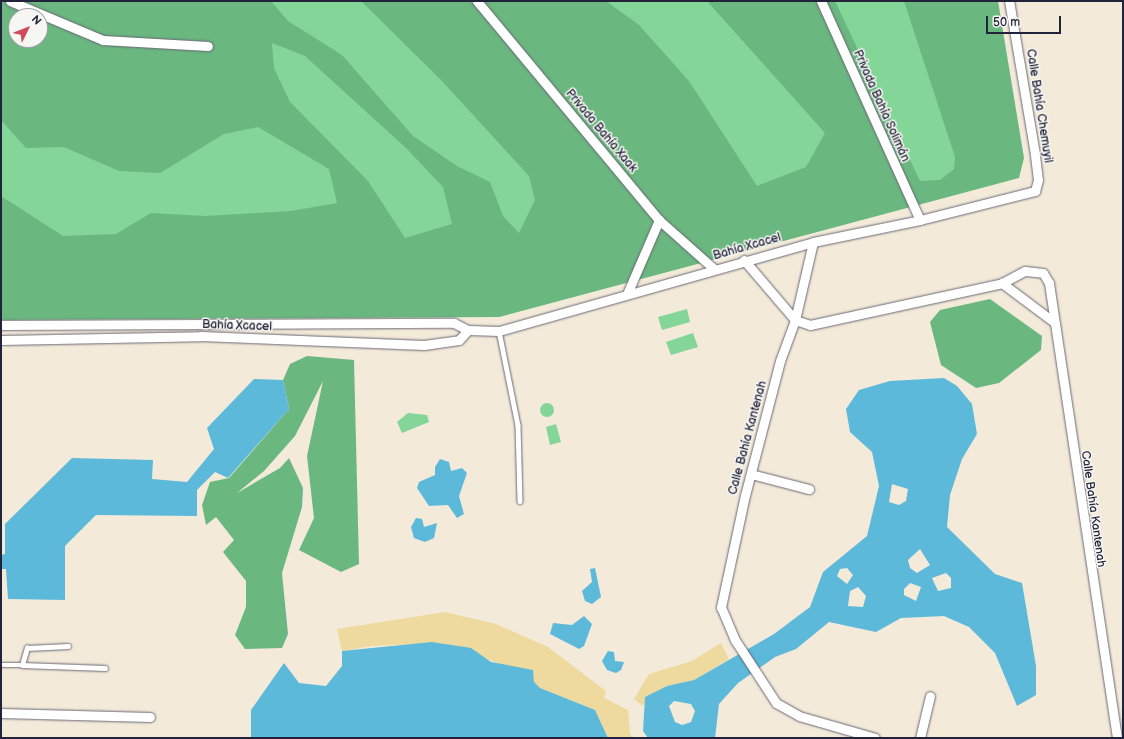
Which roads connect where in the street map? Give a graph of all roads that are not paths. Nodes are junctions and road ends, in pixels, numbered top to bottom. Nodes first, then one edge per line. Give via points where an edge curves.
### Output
1 (10, 1) edge
2 (478, 1) edge
3 (821, 1) edge
4 (1009, 1) edge
5 (208, 46) dead end
6 (1035, 191) joint
7 (659, 220) junction
8 (920, 220) junction
9 (813, 242) junction
10 (744, 260) junction
11 (714, 269) junction
12 (1002, 283) junction
13 (627, 294) junction
14 (795, 320) junction
15 (1054, 322) junction
16 (1, 325) edge
17 (468, 330) junction
18 (499, 331) junction
19 (1, 340) edge
20 (751, 474) junction
21 (809, 489) dead end
22 (520, 501) dead end
23 (68, 646) dead end
24 (1, 665) edge
25 (22, 665) junction
26 (106, 668) dead end
27 (930, 696) dead end
28 (1, 713) edge
29 (150, 717) dead end
30 (875, 738) edge
31 (920, 738) edge
32 (1117, 738) edge

1 - 5 street via 103,40
2 - 7 street, Privada Bahía Xaak
3 - 8 street, Privada Bahía Solimán
4 - 6 street, Calle Bahía Chemuyil via 1035,154 1038,180
6 - 8 street, Bahía Xcacel
7 - 11 street, Privada Bahía Xaak
7 - 13 street
8 - 9 street, Bahía Xcacel
9 - 10 street, Bahía Xcacel
9 - 14 street, Calle Bahía Kantenah
10 - 11 street, Bahía Xcacel
10 - 14 street
11 - 13 street, Bahía Xcacel
12 - 14 street via 810,325
12 - 15 street
12 - 15 street, Calle Bahía Kantenah via 1025,271 1043,273 1049,283
13 - 18 street, Bahía Xcacel
14 - 20 street, Calle Bahía Kantenah via 780,360
15 - 32 street, Calle Bahía Kantenah
16 - 17 street, Bahía Xcacel via 454,323
17 - 18 street, Bahía Xcacel
17 - 19 street, Bahía Xcacel via 459,340 424,345 200,336
18 - 22 lane via 518,425
20 - 21 street
20 - 30 street, Calle Bahía Kantenah via 721,607 735,640 776,703 799,716
23 - 25 lane via 27,648
24 - 25 lane
25 - 26 lane
27 - 31 street
28 - 29 street

